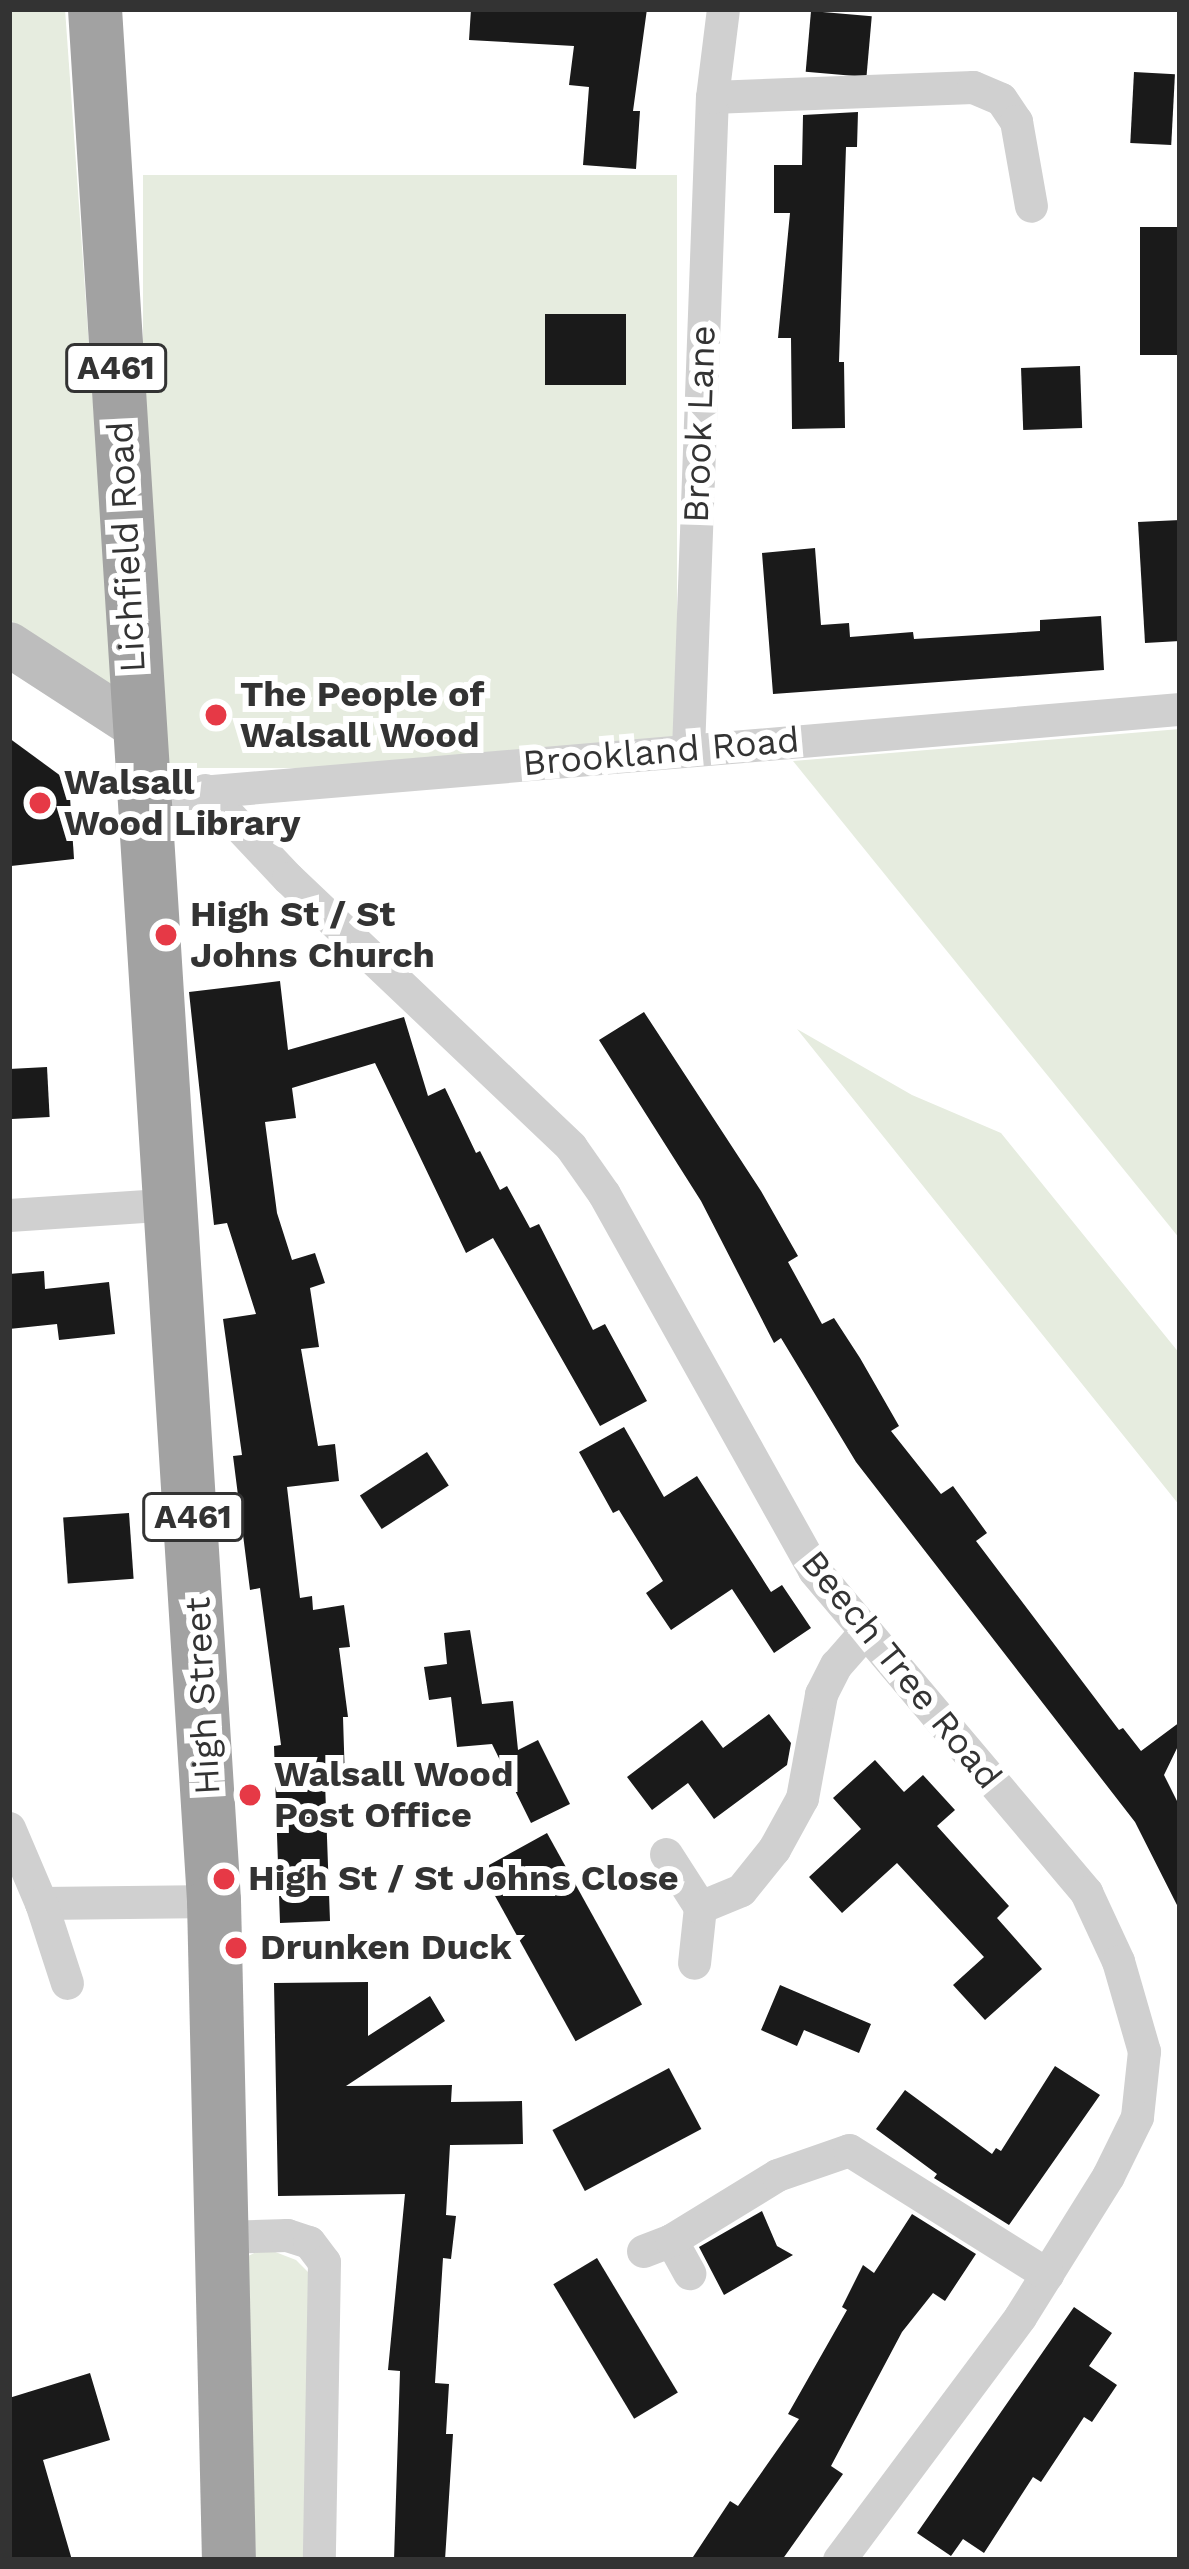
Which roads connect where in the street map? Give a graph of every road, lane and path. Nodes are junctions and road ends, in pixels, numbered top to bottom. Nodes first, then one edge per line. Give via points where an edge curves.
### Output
1 (95, 9) edge
2 (723, 9) edge
3 (712, 97) junction
4 (1031, 206) dead end
5 (9, 644) edge
6 (1180, 709) edge
7 (137, 727) junction
8 (688, 750) junction
9 (205, 790) junction
10 (142, 797) junction
11 (173, 1204) junction
12 (9, 1215) edge
13 (864, 1634) junction
14 (9, 1828) edge
15 (666, 1854) dead end
16 (214, 1901) junction
17 (40, 1903) junction
18 (700, 1906) junction
19 (694, 1963) dead end
20 (67, 1983) dead end
21 (223, 2237) junction
22 (689, 2273) dead end
23 (1047, 2274) junction
24 (229, 2560) edge
25 (320, 2560) edge
26 (839, 2560) edge

1 - 7 highway, Lichfield Road / A461
2 - 3 street, Brook Lane
3 - 4 street via 973,87 1001,99 1016,121
3 - 8 street, Brook Lane
5 - 7 main road
6 - 8 street, Brookland Road
7 - 10 highway, Lichfield Road / A461
8 - 9 street, Brookland Road
9 - 10 street, Brookland Road
9 - 13 street, Beech Tree Road via 572,1148 779,1513
10 - 11 highway, High Street / A461
11 - 12 street
11 - 16 highway, High Street / A461
13 - 18 street via 821,1694 802,1798 774,1849 741,1890
13 - 23 street, Beech Tree Road via 1086,1892 1118,1961 1144,2050 1137,2117
14 - 17 street
15 - 18 street
16 - 17 street
16 - 21 highway, High Street / A461
17 - 20 street
18 - 19 street
21 - 24 highway, High Street / A461
21 - 25 street via 286,2235 309,2242 323,2262
22 - 23 street via 657,2245 777,2174 849,2150
23 - 26 street, Beech Tree Road

